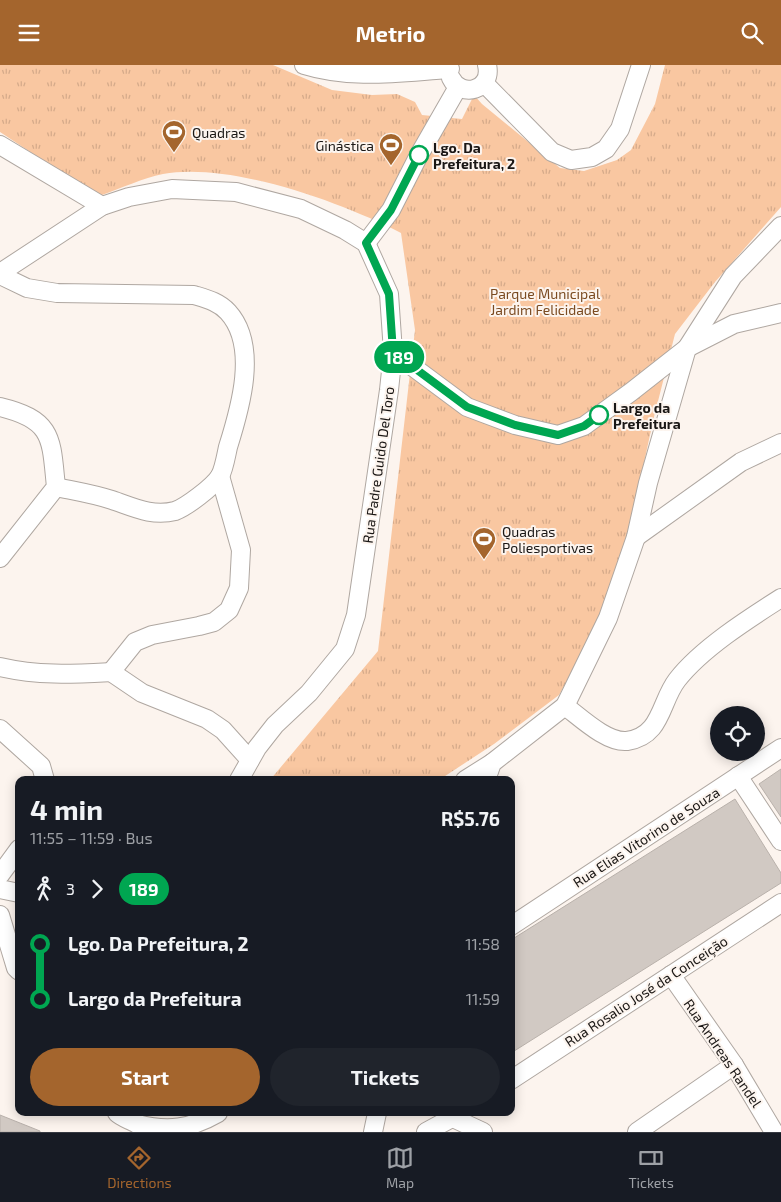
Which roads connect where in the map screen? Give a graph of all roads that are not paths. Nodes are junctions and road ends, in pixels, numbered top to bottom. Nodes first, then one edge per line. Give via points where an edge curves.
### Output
1 (304, 65) edge
2 (487, 65) edge
3 (641, 65) edge
4 (451, 67) edge
5 (484, 83) junction
6 (458, 87) junction
7 (0, 145) edge
8 (102, 206) junction
9 (781, 226) edge
10 (366, 243) junction
11 (0, 274) edge
12 (781, 313) edge
13 (687, 348) junction
14 (393, 352) junction
15 (0, 407) edge
16 (781, 443) edge
17 (220, 476) junction
18 (56, 487) junction
19 (636, 537) junction
20 (0, 558) edge
21 (781, 598) edge
22 (0, 667) edge
23 (111, 672) junction
24 (565, 707) junction
25 (0, 729) edge
26 (781, 749) edge
27 (250, 760) junction
28 (492, 763) junction
29 (44, 776) edge
30 (241, 776) edge
31 (472, 776) edge
32 (487, 776) edge
33 (738, 776) junction
34 (781, 841) edge
35 (15, 854) edge
36 (0, 875) edge
37 (0, 889) edge
38 (15, 892) edge
39 (781, 903) edge
40 (0, 915) edge
41 (515, 923) edge
42 (15, 965) edge
43 (671, 975) junction
44 (734, 1065) junction
45 (515, 1077) edge
46 (123, 1116) edge
47 (212, 1116) edge
48 (376, 1116) edge
49 (455, 1116) edge
50 (458, 1116) edge
51 (373, 1132) edge
52 (426, 1132) edge
53 (482, 1132) edge
54 (637, 1132) edge
55 (774, 1132) edge

1 - 4 street via 365,74
2 - 5 street
3 - 5 street via 620,129 606,149 592,157 571,160 552,152
4 - 6 street via 450,75
5 - 6 street via 474,89
6 - 10 street via 391,210
7 - 8 street
8 - 10 street via 172,189 236,192 301,209
8 - 11 street
9 - 13 street via 732,276
10 - 14 street, Rua Padre Guido Del Toro via 389,294
11 - 17 street via 27,288 57,293 194,295 215,301 229,313 239,330 245,373 238,416
12 - 13 street via 734,324
13 - 14 street via 584,426 558,435 515,425 467,407
13 - 19 street
14 - 27 street, Rua Padre Guido Del Toro via 356,615 344,649 309,693 276,725
15 - 18 street via 20,412 39,424 51,442
16 - 19 street via 741,461
17 - 18 street via 199,497 176,510 161,513
17 - 23 street via 241,550 239,588 229,610 214,622 152,635 135,642
18 - 20 street
19 - 24 street via 608,617
21 - 24 street via 696,658 676,681 653,728 640,737 625,741 609,739
22 - 23 street via 65,675
23 - 27 street via 142,693 207,719
24 - 28 street
25 - 29 street via 41,766
26 - 33 street, Rua Elias Vitorino de Souza
27 - 30 street, Rua Padre Guido Del Toro
28 - 31 street
28 - 32 street
33 - 34 street
33 - 41 street, Rua Elias Vitorino de Souza
35 - 36 street
37 - 38 street
39 - 43 street, Rua Rosalio José da Conceição
40 - 42 street
43 - 44 street, Rua Andreas Randel
43 - 45 street, Rua Rosalio José da Conceição
44 - 54 street
44 - 55 street, Rua Andreas Randel
46 - 47 street via 150,1129 172,1132
48 - 51 street
49 - 52 street
50 - 53 street

